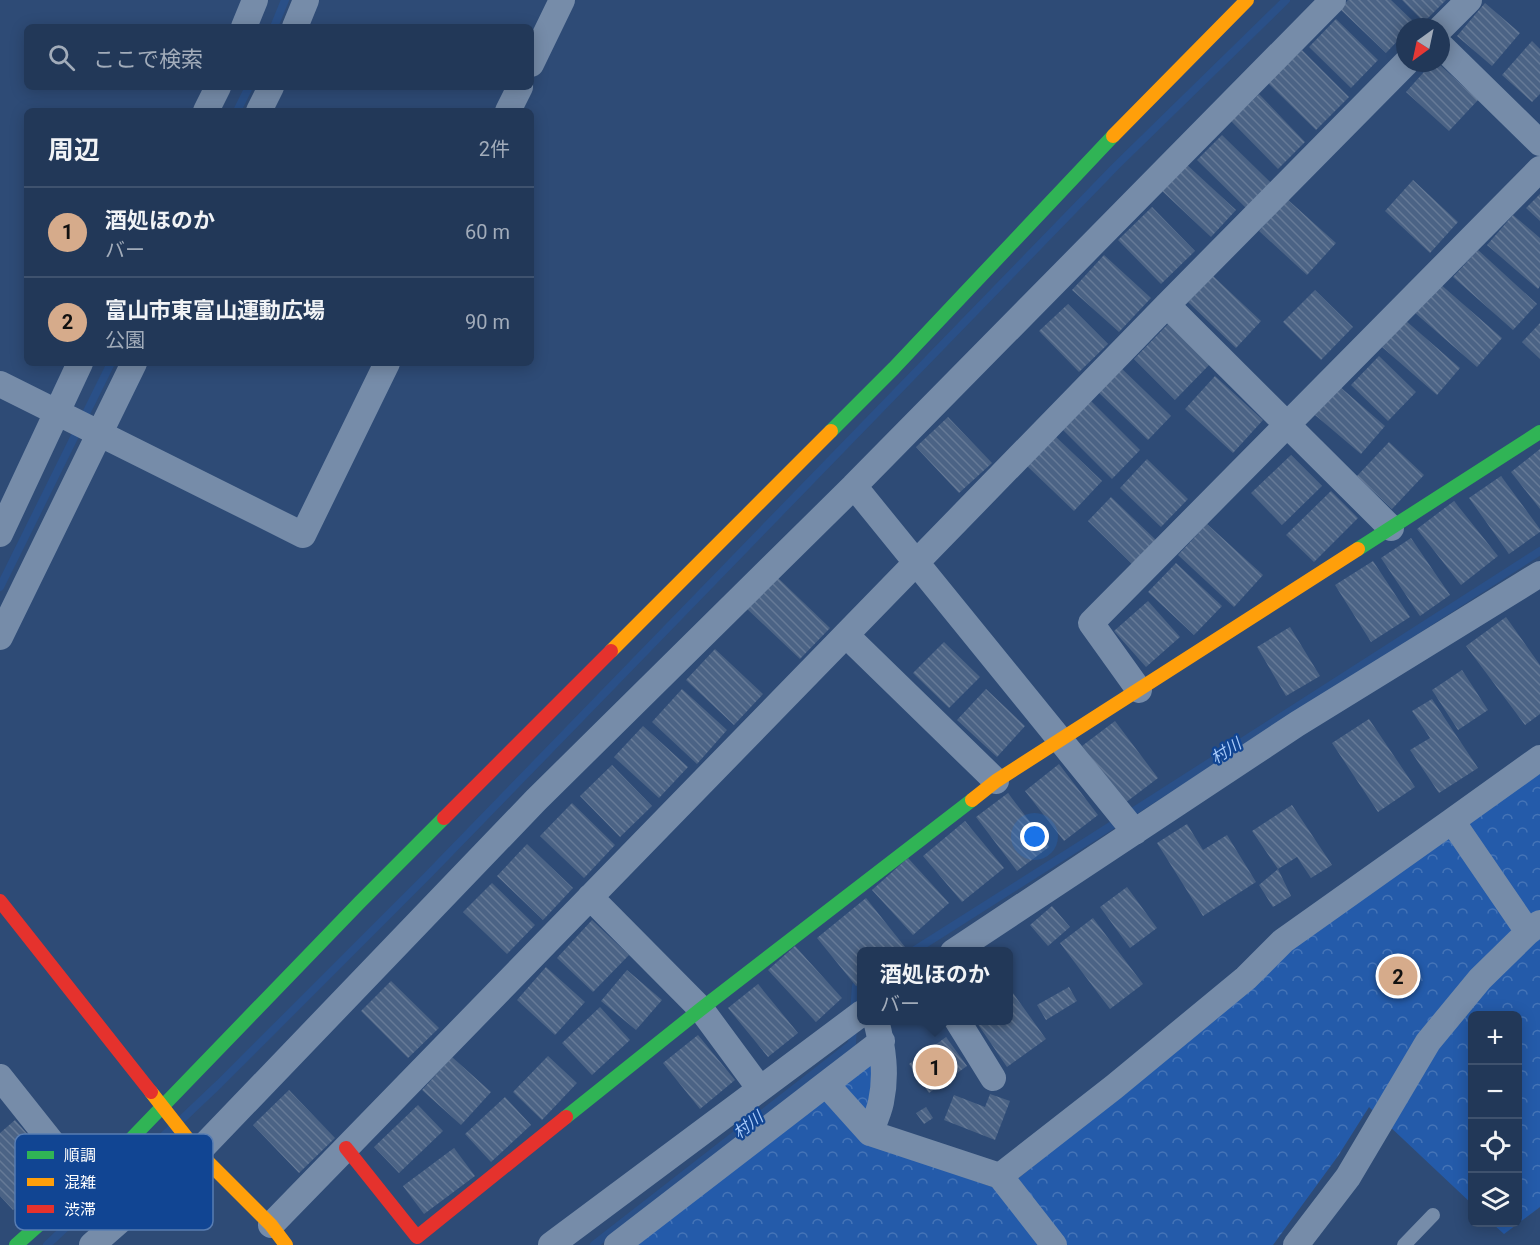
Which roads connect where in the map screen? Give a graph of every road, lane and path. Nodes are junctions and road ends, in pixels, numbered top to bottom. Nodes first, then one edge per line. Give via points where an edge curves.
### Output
1 (255, 0) edge
2 (306, 0) edge
3 (562, 0) edge
4 (1247, 0) edge
5 (1333, 0) edge
6 (1469, 0) edge
7 (1450, 19) edge
8 (245, 24) edge
9 (296, 24) edge
10 (1450, 55) edge
11 (534, 58) edge
12 (1397, 72) edge
13 (216, 90) edge
14 (270, 90) edge
15 (518, 90) edge
16 (208, 108) edge
17 (260, 108) edge
18 (510, 108) edge
19 (1540, 143) edge
20 (1540, 169) edge
21 (1167, 305) junction
22 (79, 366) edge
23 (132, 366) edge
24 (386, 366) edge
25 (0, 384) edge
26 (60, 414) junction
27 (1287, 425) junction
28 (1540, 432) edge
29 (98, 433) junction
30 (854, 486) junction
31 (1391, 528) junction
32 (0, 534) edge
33 (916, 562) junction
34 (1540, 574) edge
35 (846, 635) junction
36 (0, 637) edge
37 (1139, 690) junction
38 (1060, 740) junction
39 (1540, 758) edge
40 (996, 781) junction
41 (1452, 821) junction
42 (1135, 831) junction
43 (590, 897) junction
44 (0, 902) edge
45 (1534, 927) edge
46 (959, 947) edge
47 (700, 1009) junction
48 (857, 1016) edge
49 (960, 1025) edge
50 (879, 1031) edge
51 (0, 1077) edge
52 (993, 1078) dead end
53 (826, 1084) junction
54 (760, 1089) junction
55 (162, 1107) junction
56 (870, 1133) junction
57 (45, 1134) edge
58 (136, 1134) edge
59 (184, 1134) edge
60 (213, 1136) edge
61 (346, 1148) junction
62 (213, 1168) edge
63 (1000, 1176) junction
64 (1433, 1215) dead end
65 (33, 1230) edge
66 (109, 1230) edge
67 (278, 1235) edge
68 (16, 1245) edge
69 (92, 1245) edge
70 (551, 1245) edge
71 (617, 1245) edge
72 (1054, 1245) edge
73 (1296, 1245) edge
74 (1404, 1245) edge

1 - 8 street
2 - 9 street
3 - 11 street
4 - 55 street via 1043,208 894,368 376,885
5 - 30 street
6 - 7 street
10 - 19 street
12 - 21 street
13 - 16 street
14 - 17 street
15 - 18 street
20 - 27 street
21 - 27 street
21 - 33 street
22 - 26 street
23 - 29 street
24 - 29 street via 303,535
25 - 26 street
26 - 29 street
26 - 32 street
27 - 31 street
27 - 37 street via 1091,623
28 - 31 street
29 - 36 street
30 - 33 street
30 - 60 street via 536,800
31 - 37 street
33 - 35 street
33 - 38 street
34 - 42 street via 1297,724
35 - 40 street
35 - 43 street
37 - 38 street
38 - 40 street
38 - 42 street
39 - 41 street
40 - 47 street
41 - 45 street
41 - 63 street via 1283,941 1246,978
42 - 46 street
43 - 47 street
43 - 61 street
44 - 55 street
45 - 73 street via 1480,979 1428,1042 1348,1177
47 - 54 street
47 - 61 street via 417,1237
48 - 54 street
49 - 52 street
50 - 53 street
50 - 56 street via 885,1070 881,1103
51 - 57 street
53 - 56 street
53 - 71 street
54 - 70 street
55 - 58 street
55 - 59 street
56 - 63 street
61 - 67 street
62 - 67 street
63 - 72 street
64 - 74 lane
65 - 68 street
66 - 69 street

